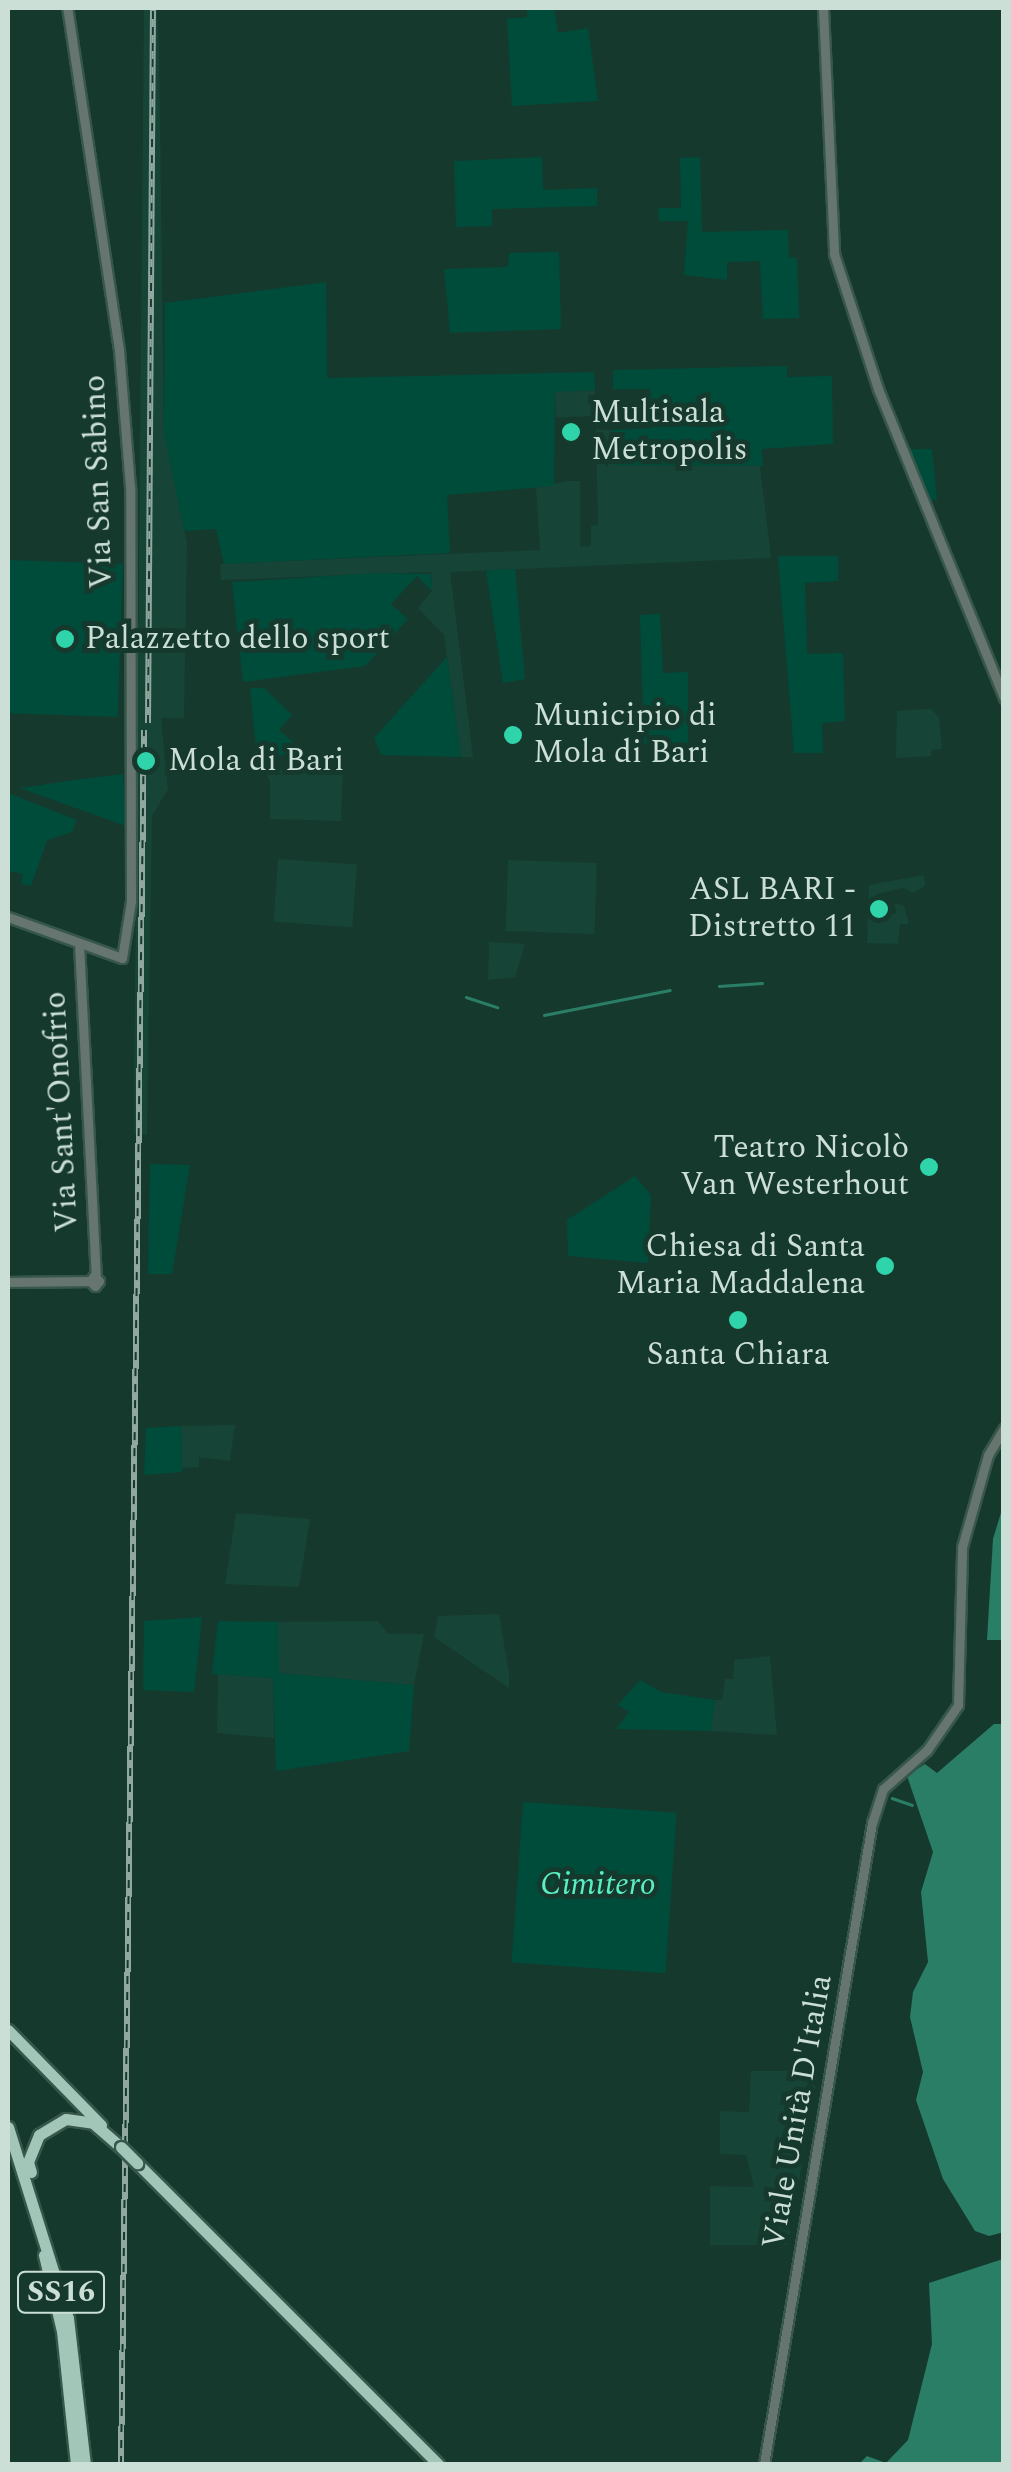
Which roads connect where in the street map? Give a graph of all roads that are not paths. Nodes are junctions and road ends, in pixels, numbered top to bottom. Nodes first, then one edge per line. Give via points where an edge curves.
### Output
1 (67, 8) edge
2 (823, 8) edge
3 (1004, 698) edge
4 (8, 917) edge
5 (79, 944) junction
6 (8, 1282) edge
7 (1004, 1428) edge
8 (8, 2030) edge
9 (8, 2127) edge
10 (121, 2146) junction
11 (8, 2147) edge
12 (60, 2284) junction
13 (76, 2464) edge
14 (85, 2464) edge
15 (438, 2464) edge
16 (764, 2464) edge

1 - 5 street, Via San Sabino via 119,350 130,487 131,901 122,958
2 - 3 street via 834,254 878,389
4 - 5 street
5 - 6 street, Via Sant'Onofrio via 93,1278
7 - 16 street, Viale Unità D'Italia via 988,1455 962,1546 958,1705 927,1750 894,1774 876,1805
8 - 10 highway
9 - 12 highway, SS16
10 - 12 highway via 93,2123 66,2119 51,2124 31,2147 28,2162
10 - 15 highway, bridge
11 - 13 highway, SS16 via 62,2331
12 - 14 highway, SS16

